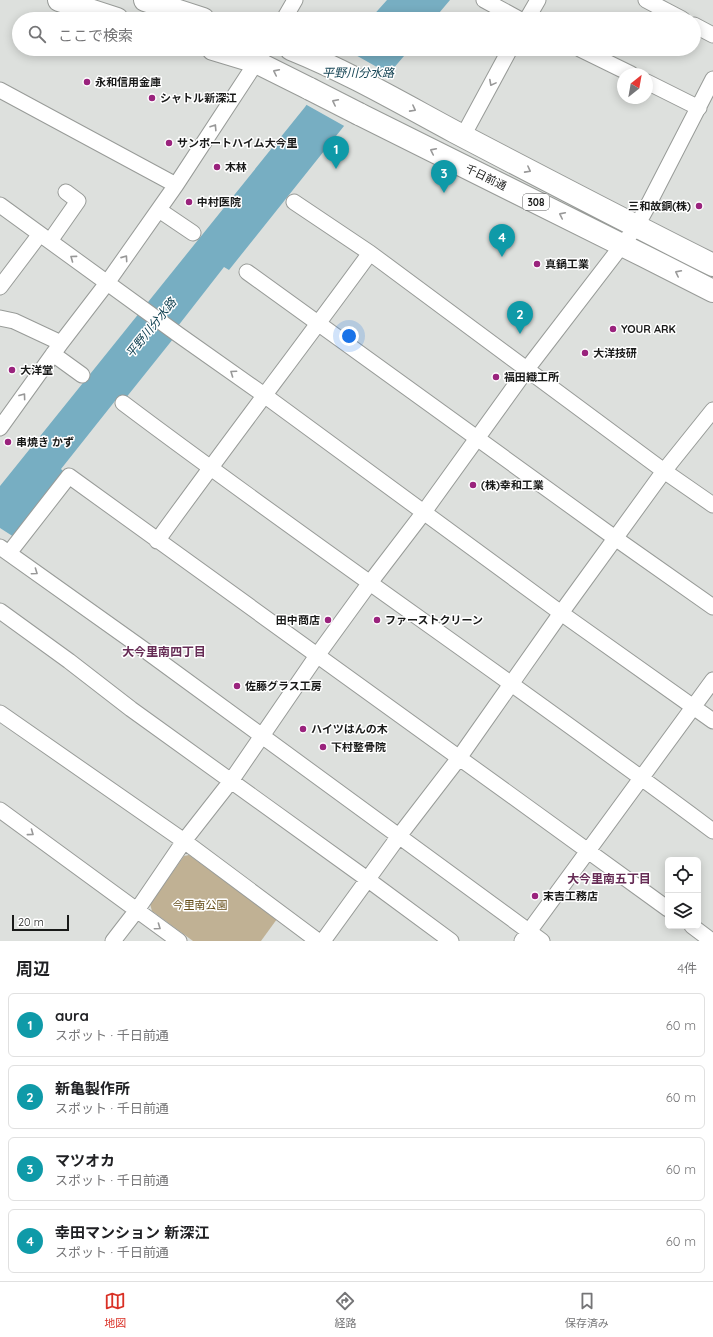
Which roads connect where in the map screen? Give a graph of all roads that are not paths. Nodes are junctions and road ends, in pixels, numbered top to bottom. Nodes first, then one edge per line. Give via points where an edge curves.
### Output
1 (59, 0) edge
2 (145, 0) edge
3 (295, 0) edge
4 (484, 0) edge
5 (538, 0) edge
6 (646, 0) edge
7 (96, 12) edge
8 (182, 12) edge
9 (288, 12) edge
10 (506, 12) edge
11 (531, 12) edge
12 (669, 12) edge
13 (701, 29) edge
14 (713, 35) edge
15 (261, 56) edge
16 (307, 56) edge
17 (506, 56) edge
18 (594, 56) edge
19 (619, 68) edge
20 (713, 78) edge
21 (653, 85) edge
22 (0, 90) edge
23 (698, 108) junction
24 (464, 136) junction
25 (176, 185) junction
26 (66, 192) dead end
27 (294, 202) dead end
28 (0, 205) edge
29 (159, 210) junction
30 (636, 226) junction
31 (193, 234) dead end
32 (45, 238) junction
33 (623, 245) junction
34 (370, 253) junction
35 (713, 265) edge
36 (247, 272) dead end
37 (107, 283) junction
38 (0, 287) edge
39 (713, 291) edge
40 (0, 318) edge
41 (319, 323) junction
42 (57, 349) junction
43 (527, 369) junction
44 (82, 374) dead end
45 (264, 395) junction
46 (123, 403) dead end
47 (713, 410) edge
48 (0, 428) edge
49 (477, 439) junction
50 (210, 468) junction
51 (664, 471) junction
52 (713, 506) edge
53 (424, 512) junction
54 (615, 538) junction
55 (157, 541) junction
56 (4, 550) edge
57 (369, 584) junction
58 (713, 606) edge
59 (0, 611) edge
60 (560, 613) junction
61 (316, 657) junction
62 (713, 680) edge
63 (511, 685) junction
64 (694, 707) junction
65 (0, 713) edge
66 (713, 721) edge
67 (261, 736) junction
68 (459, 758) junction
69 (642, 777) junction
70 (231, 781) junction
71 (0, 810) edge
72 (713, 830) edge
73 (399, 836) junction
74 (184, 841) junction
75 (588, 851) junction
76 (367, 879) junction
77 (665, 907) edge
78 (137, 910) junction
79 (696, 929) edge
80 (526, 936) edge
81 (113, 941) edge
82 (179, 941) edge
83 (318, 941) edge
84 (324, 941) edge
85 (451, 941) edge
86 (542, 941) edge
87 (712, 941) edge

1 - 7 highway
2 - 8 highway
3 - 9 street
4 - 10 street
5 - 11 street
6 - 12 street
13 - 14 street
25 -> 15 street
33 -> 15 highway, 千日前通 / 308, bridge via 310,89
16 -> 24 highway, 308
17 -> 24 street
18 - 19 street
20 - 23 street
21 - 23 street
22 - 25 street
23 - 30 street
24 -> 30 highway, 308
25 - 29 street
26 - 32 street via 78,201
27 - 34 street
28 - 32 street
29 - 31 street
37 -> 29 street
30 - 33 street
30 - 35 highway, 308
37 -> 32 street
32 - 38 street
39 -> 33 highway, 千日前通 / 308
33 - 43 street
34 - 41 street
34 - 43 street
36 - 41 street
37 - 42 street
45 -> 37 street
40 - 42 street via 14,321
41 - 45 street
41 - 49 street
42 - 44 street
48 -> 42 street
43 - 49 street
43 - 51 street
45 - 50 street
45 - 53 street
46 - 50 street
47 - 51 street
49 - 53 street
49 - 54 street
50 - 55 street
50 - 57 street
51 - 52 street
51 - 54 street
53 - 57 street
53 - 60 street
54 - 58 street
54 - 60 street
55 - 56 street via 69,476
55 - 61 street
56 -> 67 street
57 - 61 street
57 - 63 street
59 - 70 street
60 - 63 street
60 - 64 street
61 - 67 street
61 - 68 street
62 - 64 street
63 - 68 street
63 - 69 street
64 - 66 street
64 - 69 street
65 - 74 street
67 - 70 street
67 - 73 street
68 - 73 street
68 - 75 street
69 - 72 street
69 - 75 street
70 - 74 street
70 - 76 street
71 -> 78 street
73 - 76 street
73 - 80 street
74 - 78 street
74 - 83 street
75 - 77 street
75 - 80 street
76 - 84 street
76 - 85 street
78 - 81 street
78 -> 82 street
79 - 87 street
80 - 86 street

